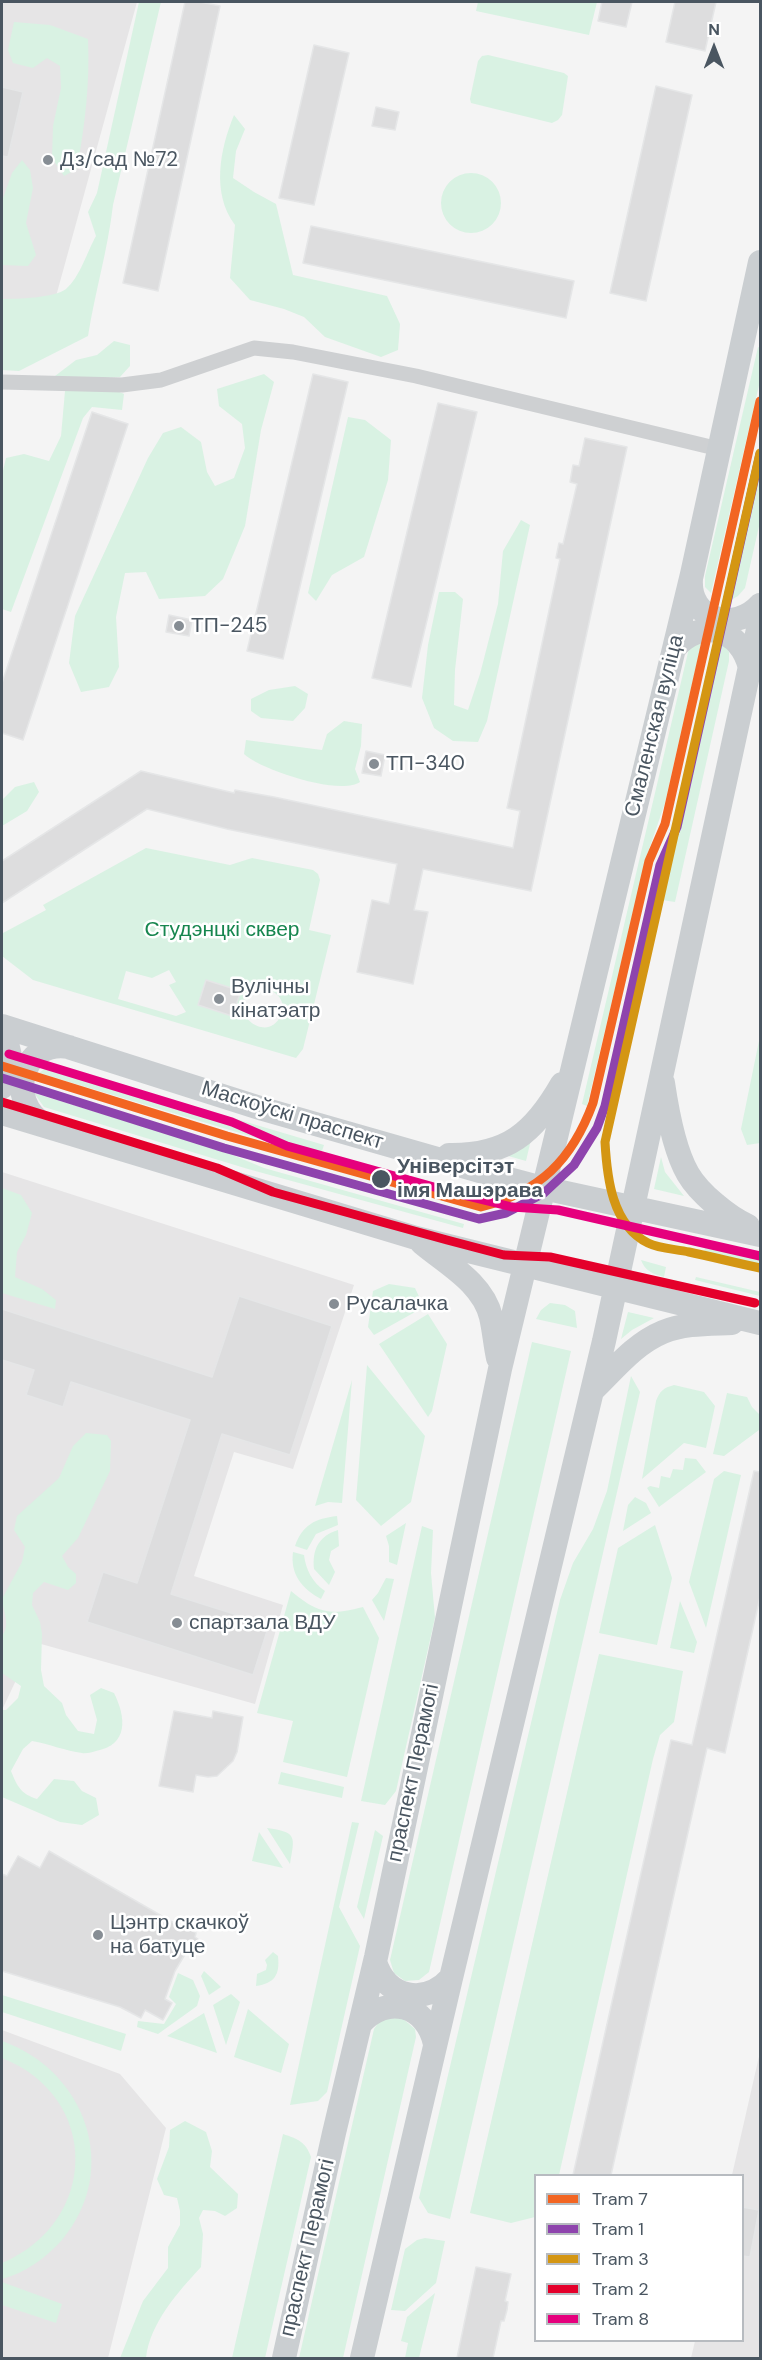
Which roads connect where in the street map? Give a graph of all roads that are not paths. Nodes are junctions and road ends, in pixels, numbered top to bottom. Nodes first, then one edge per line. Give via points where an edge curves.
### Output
1 (760, 262) edge
2 (2, 382) edge
3 (719, 449) junction
4 (692, 574) junction
5 (760, 605) edge
6 (760, 620) edge
7 (674, 649) junction
8 (750, 668) junction
9 (2, 1026) edge
10 (2, 1034) edge
11 (75, 1048) junction
12 (573, 1065) junction
13 (661, 1072) junction
14 (2, 1087) edge
15 (2, 1113) edge
16 (52, 1128) junction
17 (423, 1154) junction
18 (543, 1188) junction
19 (632, 1206) junction
20 (760, 1233) edge
21 (416, 1238) junction
22 (524, 1265) junction
23 (615, 1287) junction
24 (759, 1322) edge
25 (500, 1369) junction
26 (592, 1391) junction
27 (375, 1962) junction
28 (451, 1978) junction
29 (360, 2024) junction
30 (435, 2044) junction
31 (284, 2358) edge
32 (362, 2358) edge

1 - 3 main road, Смаленская вуліца
2 - 3 street via 122,385 161,380 254,348 416,376
3 - 4 main road, Смаленская вуліца
4 - 5 main road via 698,605 715,618 735,620
4 - 7 main road, Смаленская вуліца
6 - 8 main road
7 - 8 main road via 695,632 713,630 738,643
7 - 12 main road, Смаленская вуліца
8 - 13 main road
9 - 11 main road, Маскоўскі праспект
10 - 14 main road via 11,1063
11 - 16 main road via 47,1050 31,1060 22,1077 24,1105 36,1120
11 - 17 main road, Маскоўскі праспект via 263,1109
12 - 17 main road via 537,1121 510,1143 473,1155
12 - 18 main road, Смаленская вуліца
13 - 19 main road
13 - 20 main road via 666,1106 688,1174 734,1220
15 - 16 main road
16 - 21 main road
17 - 18 main road, Маскоўскі праспект
18 - 19 main road, Маскоўскі праспект
18 - 22 main road, праспект Перамогі
19 - 20 main road, Маскоўскі праспект
19 - 23 main road
21 - 22 main road
21 - 25 main road via 475,1286 485,1300
22 - 23 main road
22 - 25 main road, праспект Перамогі
23 - 24 main road
23 - 26 main road
24 - 26 main road via 664,1332 636,1349
25 - 27 main road, праспект Перамогі
26 - 28 main road
27 - 28 main road via 389,1986 405,1994 435,1991
27 - 29 main road, праспект Перамогі
28 - 30 main road
29 - 30 main road via 374,2011 402,2007 421,2016
29 - 31 main road, праспект Перамогі
30 - 32 main road

